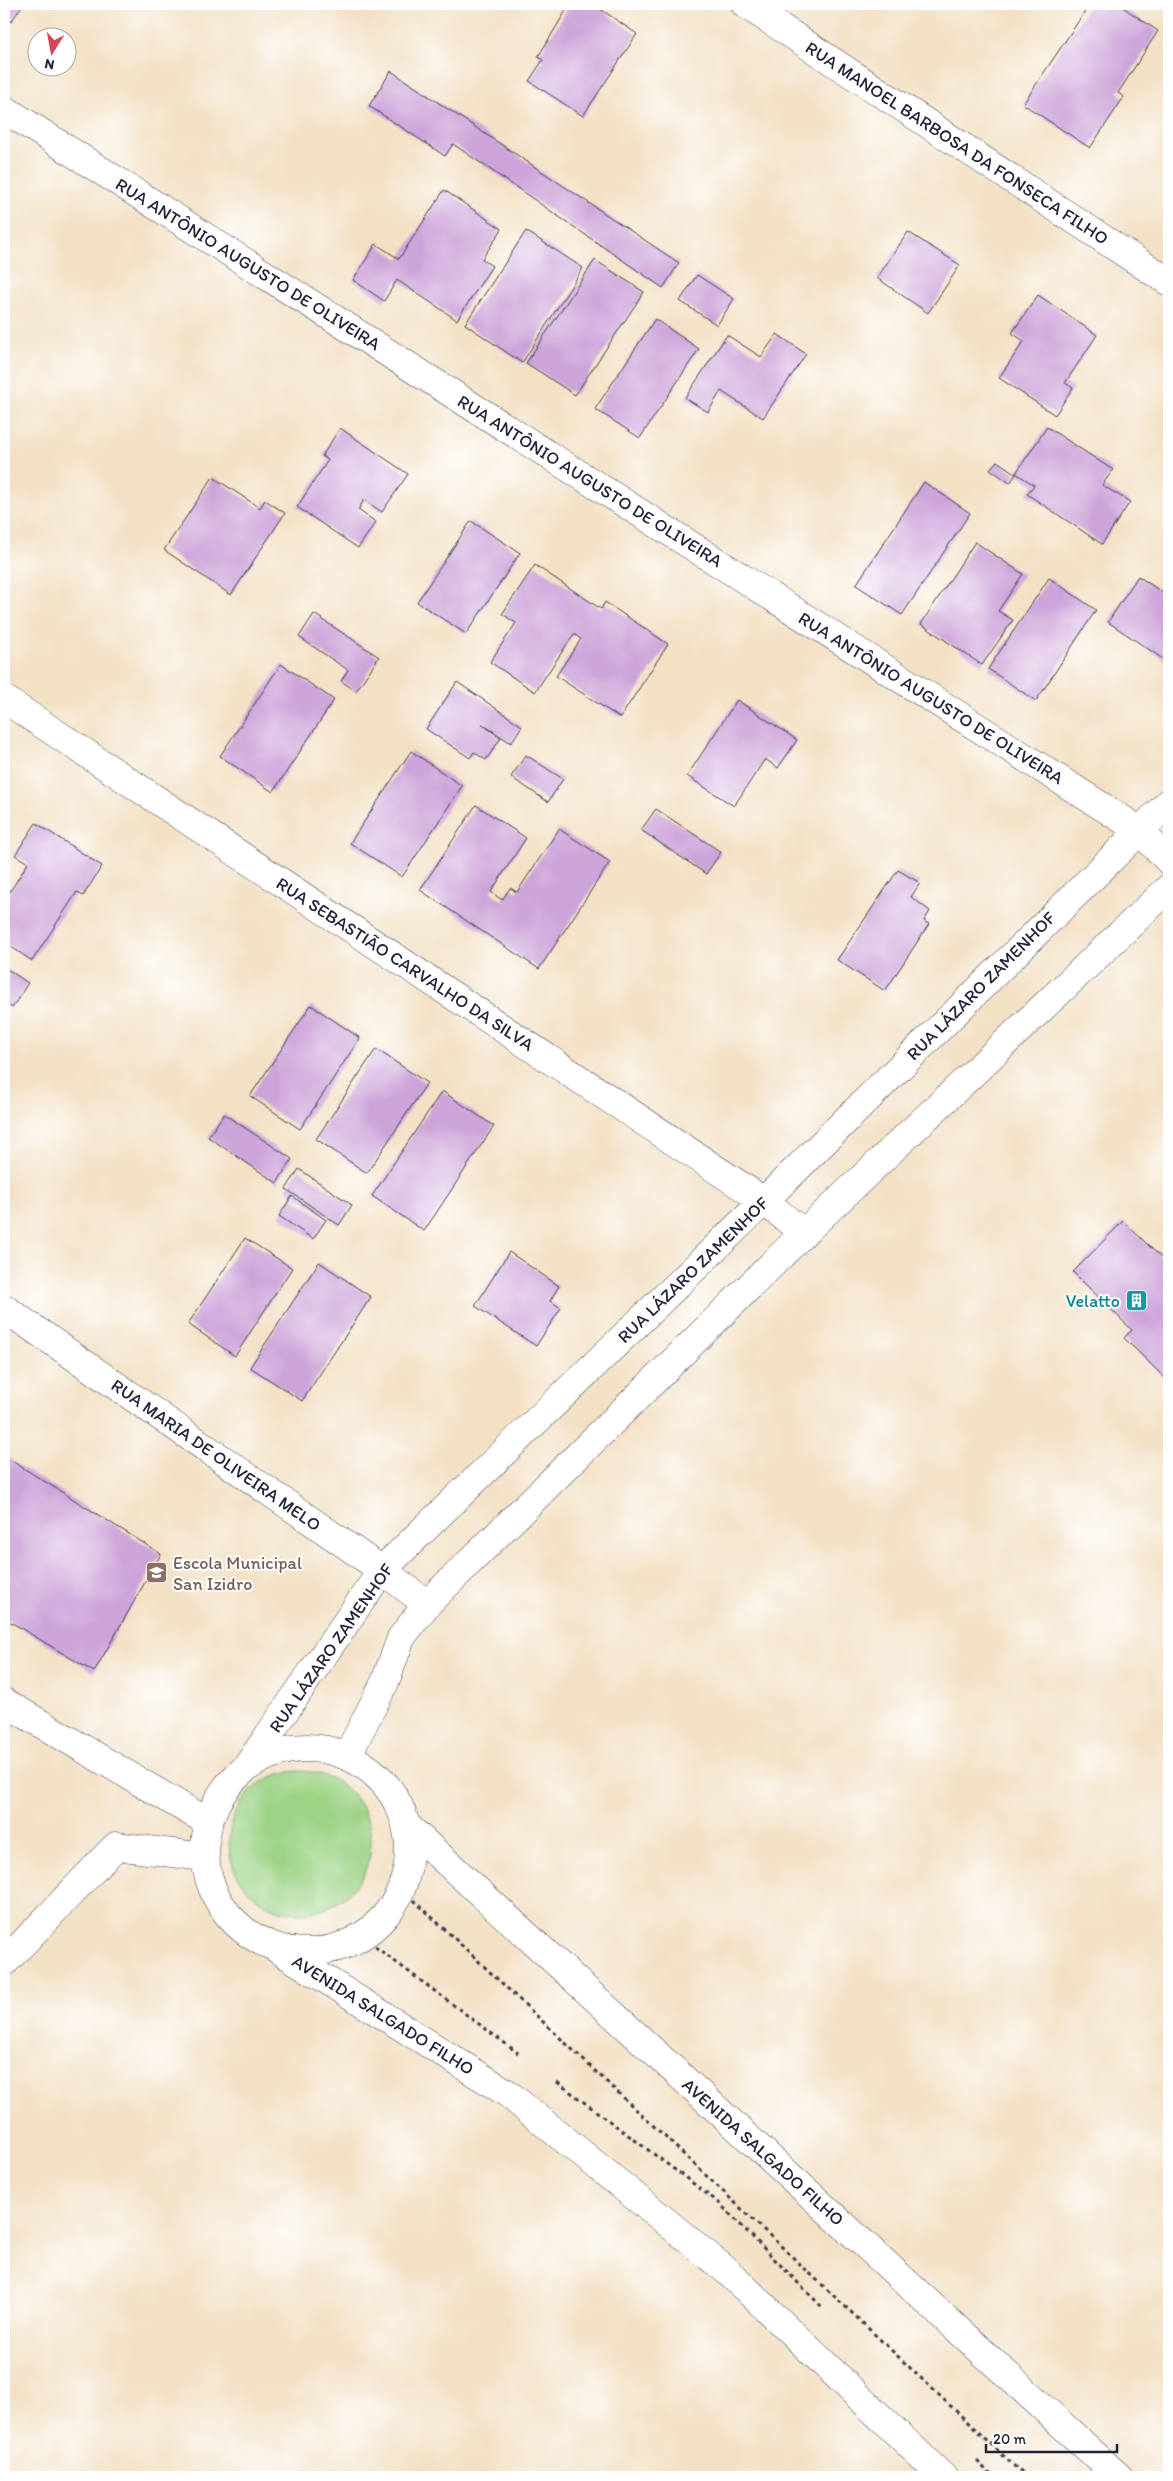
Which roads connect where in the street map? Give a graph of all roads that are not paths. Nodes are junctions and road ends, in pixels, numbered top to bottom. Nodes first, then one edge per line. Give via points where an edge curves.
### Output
1 (745, 4) edge
2 (4, 109) edge
3 (1169, 282) edge
4 (4, 699) edge
5 (1169, 802) edge
6 (1139, 830) junction
7 (1169, 861) edge
8 (1169, 888) edge
9 (764, 1201) junction
10 (804, 1233) junction
11 (4, 1308) edge
12 (382, 1570) junction
13 (427, 1604) junction
14 (4, 1702) edge
15 (347, 1756) junction
16 (248, 1765) junction
17 (208, 1822) junction
18 (407, 1826) junction
19 (204, 1857) junction
20 (274, 1947) junction
21 (4, 1963) edge
22 (943, 2477) edge
23 (1120, 2477) edge

1 - 3 street, RUA MANOEL BARBOSA DA FONSECA FILHO
2 - 6 street, RUA ANTÔNIO AUGUSTO DE OLIVEIRA
4 - 9 street, RUA SEBASTIÃO CARVALHO DA SILVA
5 - 6 street, RUA LÁZARO ZAMENHOF
6 - 7 street, RUA ANTÔNIO AUGUSTO DE OLIVEIRA
6 - 9 street, RUA LÁZARO ZAMENHOF
8 - 10 street
9 - 10 street, RUA SEBASTIÃO CARVALHO DA SILVA
9 - 12 street, RUA LÁZARO ZAMENHOF
10 - 13 street
11 - 12 street, RUA MARIA DE OLIVEIRA MELO
12 - 13 street, RUA MARIA DE OLIVEIRA MELO
12 - 16 street, RUA LÁZARO ZAMENHOF
13 - 15 street via 401,1638 385,1682
14 - 17 street
15 - 16 street, RUA LÁZARO ZAMENHOF via 316,1747 280,1751
15 - 18 street, RUA LÁZARO ZAMENHOF via 380,1778 395,1797
16 - 17 street, RUA LÁZARO ZAMENHOF via 223,1790
17 - 19 street, RUA LÁZARO ZAMENHOF
18 - 20 street, RUA LÁZARO ZAMENHOF via 409,1859 402,1889 386,1916 362,1937 334,1949 304,1953
18 - 23 street, AVENIDA SALGADO FILHO
19 - 20 street, RUA LÁZARO ZAMENHOF via 210,1886 225,1912 247,1933
19 - 21 street via 116,1846
20 - 22 street, AVENIDA SALGADO FILHO via 507,2093 727,2270

